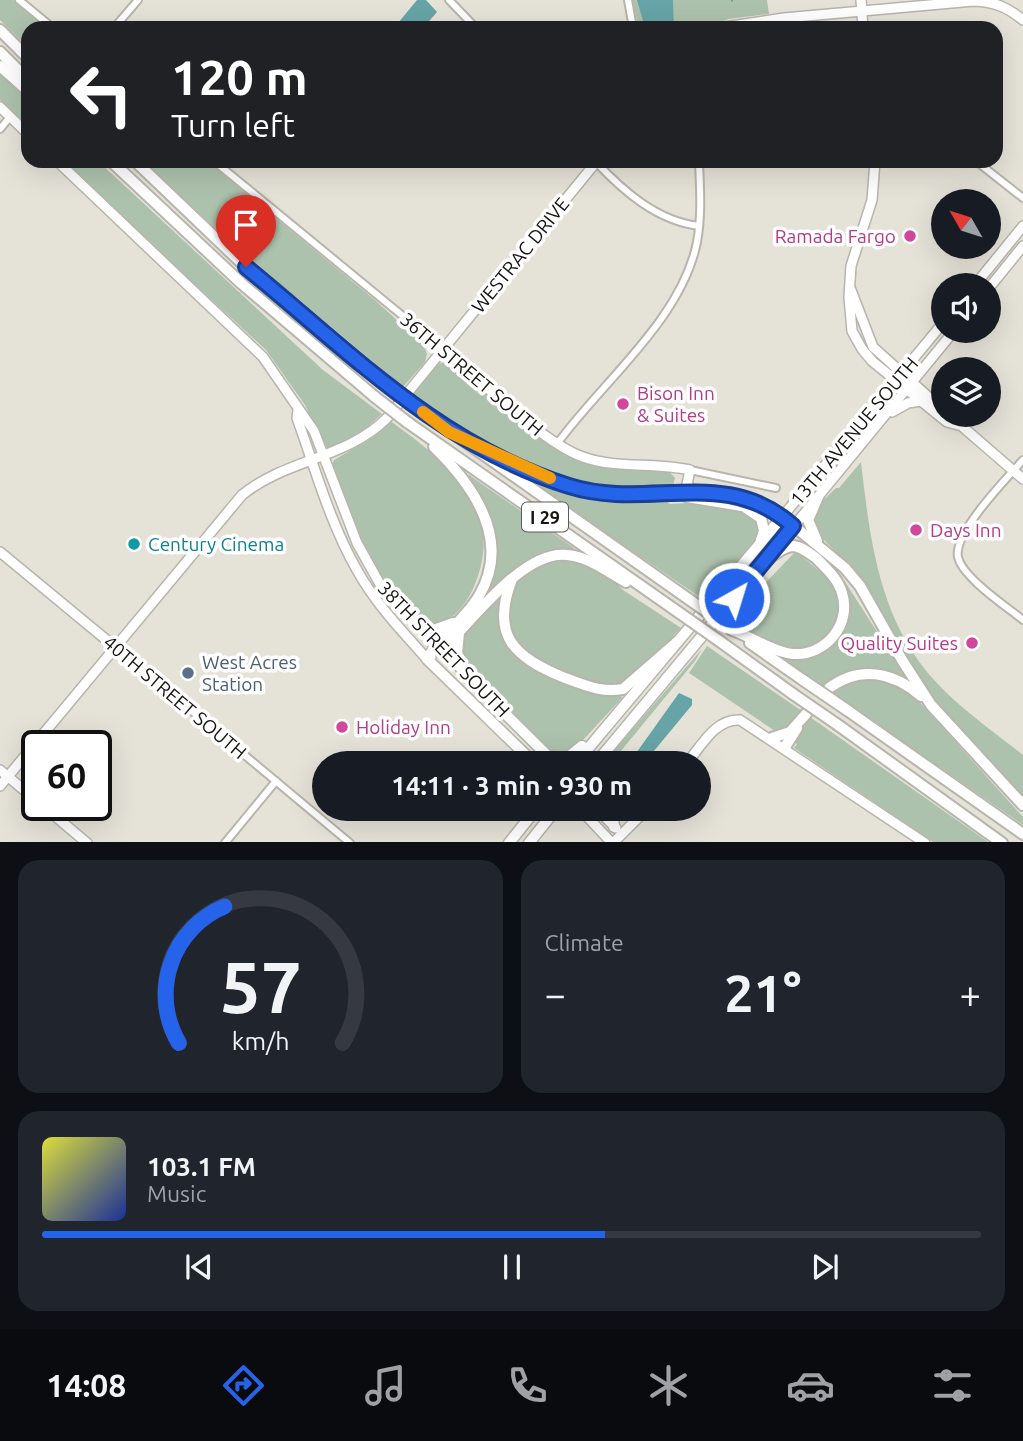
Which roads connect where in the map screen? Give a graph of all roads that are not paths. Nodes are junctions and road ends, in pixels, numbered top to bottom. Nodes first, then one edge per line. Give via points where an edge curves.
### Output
1 (19, 0) edge
2 (138, 0) edge
3 (449, 0) edge
4 (628, 0) edge
5 (861, 0) edge
6 (862, 11) junction
7 (1023, 20) edge
8 (44, 21) edge
9 (120, 21) edge
10 (469, 21) edge
11 (632, 21) edge
12 (758, 21) edge
13 (863, 21) edge
14 (0, 30) edge
15 (21, 51) edge
16 (0, 52) edge
17 (0, 66) edge
18 (21, 73) edge
19 (21, 85) edge
20 (0, 107) edge
21 (10, 117) junction
22 (21, 127) edge
23 (0, 129) edge
24 (64, 168) edge
25 (117, 168) edge
26 (142, 168) edge
27 (223, 168) edge
28 (590, 168) edge
29 (604, 168) edge
30 (699, 168) edge
31 (875, 168) edge
32 (985, 168) edge
33 (1023, 198) edge
34 (699, 226) junction
35 (1023, 226) edge
36 (1023, 246) edge
37 (989, 267) junction
38 (984, 273) edge
39 (992, 273) edge
40 (999, 273) edge
41 (931, 337) edge
42 (944, 343) edge
43 (443, 349) junction
44 (898, 377) junction
45 (908, 386) junction
46 (921, 401) junction
47 (931, 402) edge
48 (931, 409) edge
49 (298, 410) junction
50 (882, 419) junction
51 (410, 424) junction
52 (960, 427) edge
53 (449, 432) junction
54 (557, 444) junction
55 (323, 457) junction
56 (312, 460) junction
57 (1023, 460) edge
58 (686, 469) junction
59 (1013, 471) junction
60 (1023, 479) edge
61 (776, 488) dead end
62 (693, 492) junction
63 (681, 494) junction
64 (817, 497) junction
65 (740, 504) junction
66 (781, 519) junction
67 (792, 528) junction
68 (759, 545) junction
69 (823, 549) junction
70 (0, 552) edge
71 (764, 562) junction
72 (512, 579) junction
73 (654, 595) junction
74 (464, 615) junction
75 (1023, 620) edge
76 (417, 626) junction
77 (730, 628) junction
78 (460, 633) junction
79 (677, 642) junction
80 (115, 647) junction
81 (439, 647) junction
82 (428, 659) junction
83 (470, 679) junction
84 (828, 688) dead end
85 (626, 704) junction
86 (931, 705) junction
87 (772, 738) junction
88 (785, 747) junction
89 (522, 751) edge
90 (544, 751) edge
91 (577, 751) edge
92 (586, 751) edge
93 (606, 751) edge
94 (697, 751) edge
95 (4, 773) edge
96 (276, 781) junction
97 (0, 786) edge
98 (21, 787) edge
99 (1023, 805) edge
100 (61, 821) edge
101 (526, 821) edge
102 (546, 821) edge
103 (592, 821) edge
104 (608, 821) edge
105 (614, 821) edge
106 (631, 821) edge
107 (618, 831) junction
108 (1023, 834) edge
109 (87, 842) edge
110 (225, 842) edge
111 (350, 842) edge
112 (509, 842) edge
113 (529, 842) edge
114 (613, 842) edge
115 (925, 842) edge
116 (1002, 842) edge

1 - 8 street
2 - 9 street
3 - 10 street
4 - 11 street
5 - 6 street
6 - 7 street via 992,2
6 - 12 street
6 - 13 street
14 - 15 highway
16 - 18 highway
17 - 19 highway
20 - 21 street
21 - 22 street
21 - 23 street
24 - 49 street, 38TH STREET SOUTH via 252,346
25 - 51 highway, I 29, bridge via 241,284
26 - 53 highway, I 29, bridge via 246,267
27 - 43 street, 36TH STREET SOUTH
28 - 43 street, WESTRAC DRIVE
29 - 34 street via 645,205 681,224
30 - 34 street
31 - 44 street via 872,200 854,253 851,323 856,341 869,357
32 - 33 street
34 - 54 street via 690,266 668,307
35 - 37 street
36 - 40 street
37 - 38 street
37 - 39 street
41 - 44 street, 13TH AVENUE SOUTH
42 - 45 street, 13TH AVENUE SOUTH
43 - 54 street, 36TH STREET SOUTH
43 - 55 street, WESTRAC DRIVE via 380,425 343,450
44 - 45 street
44 - 66 street, 13TH AVENUE SOUTH
45 - 46 street
45 - 47 street
45 - 50 street, 13TH AVENUE SOUTH
46 - 48 street
46 - 50 street
49 - 55 street, 38TH STREET SOUTH
49 - 56 street, 38TH STREET SOUTH
50 - 64 street, 13TH AVENUE SOUTH
51 - 73 highway, I 29
51 - 74 highway via 467,482 491,532 488,576
52 - 59 street
53 - 63 highway via 569,486 620,495
53 - 77 highway, I 29, bridge
54 - 58 street, 36TH STREET SOUTH via 607,463
55 - 56 street, WESTRAC DRIVE
55 - 76 street, 38TH STREET SOUTH via 357,543 381,586
56 - 80 street, WESTRAC DRIVE via 270,476 242,495
56 - 82 street, 38TH STREET SOUTH via 358,571
57 - 59 street
58 - 61 street, 36TH STREET SOUTH
58 - 62 street
58 - 63 street
59 - 60 street
59 - 75 street via 958,543 958,558
62 - 63 main road
62 - 66 main road via 737,495
63 - 65 main road
64 - 67 street, 13TH AVENUE SOUTH
64 - 69 highway via 808,520
65 - 66 main road
65 - 68 main road via 761,517 764,531
66 - 67 main road
66 - 68 main road, 13TH AVENUE SOUTH
67 - 69 highway
67 - 71 main road, 13TH AVENUE SOUTH
68 - 79 main road, 13TH AVENUE SOUTH
69 - 86 highway via 860,586
70 - 80 street, 40TH STREET SOUTH
71 - 77 highway via 793,546 813,555 842,591 840,628 823,647 793,654
71 - 93 main road, 13TH AVENUE SOUTH
72 - 73 highway via 528,564 548,555 567,555 583,558
72 - 78 highway
72 - 79 highway via 503,601 511,644 532,664 595,689 623,690
73 - 116 highway, I 29, bridge
74 - 76 highway via 440,629
74 - 81 highway
76 - 81 street, 38TH STREET SOUTH
77 - 108 highway, I 29, bridge
78 - 81 highway
78 - 83 highway via 457,653
79 - 85 main road, 13TH AVENUE SOUTH
80 - 95 street, WESTRAC DRIVE
80 - 96 street, 40TH STREET SOUTH
81 - 82 main road
81 - 83 street, 38TH STREET SOUTH
82 - 89 main road, 38TH STREET SOUTH
83 - 90 main road, 38TH STREET SOUTH
84 - 86 highway via 856,675 880,674 902,682
85 - 91 main road
85 - 92 main road, 13TH AVENUE SOUTH
86 - 99 highway
87 - 88 street
87 - 88 highway via 790,732 803,718
87 - 94 street via 747,722 729,720 716,727
88 - 115 street
95 - 97 street, WESTRAC DRIVE
95 - 98 street
96 - 110 street
96 - 111 street, 40TH STREET SOUTH
100 - 109 street
101 - 112 main road
102 - 113 main road
103 - 114 street
104 - 107 street
105 - 107 main road
106 - 107 street
107 - 114 street

